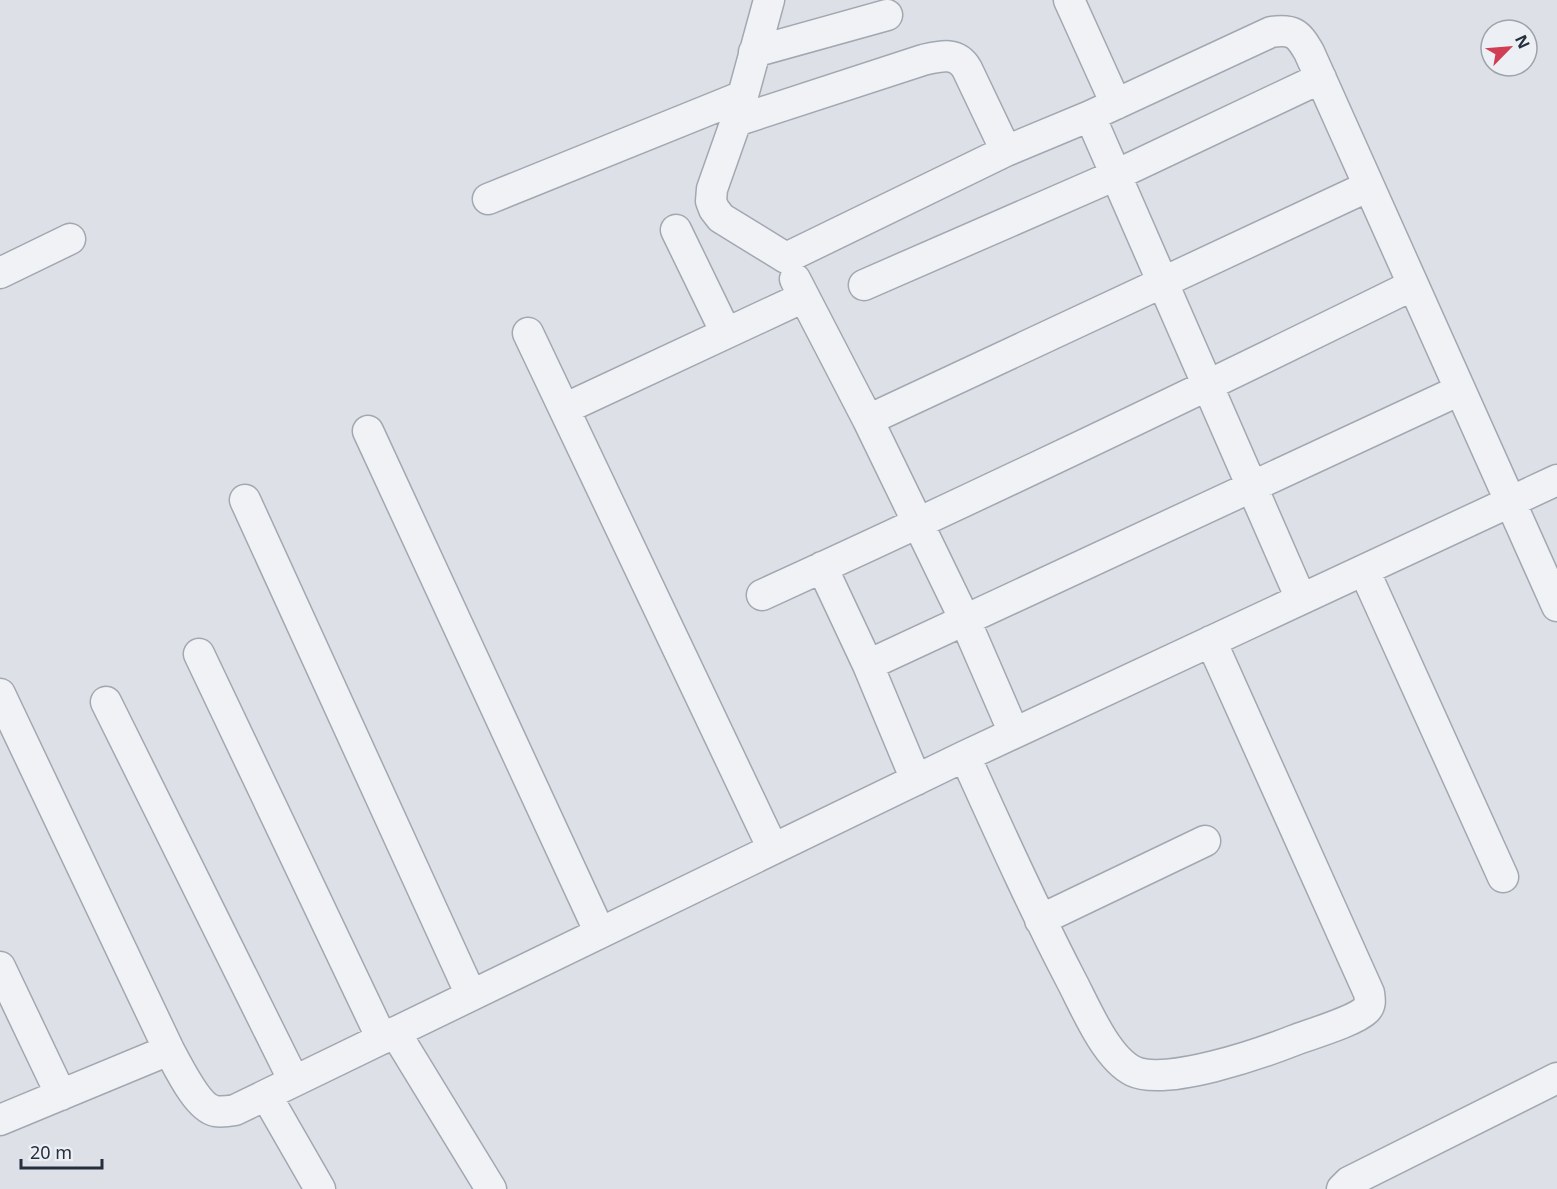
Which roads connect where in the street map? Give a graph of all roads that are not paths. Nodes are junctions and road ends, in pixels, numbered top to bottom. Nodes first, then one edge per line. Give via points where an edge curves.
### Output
1 (769, 0) edge
2 (1069, 0) edge
3 (887, 15) dead end
4 (754, 52) junction
5 (1321, 78) junction
6 (740, 109) junction
7 (1103, 110) junction
8 (1006, 151) junction
9 (1116, 175) junction
10 (1369, 186) junction
11 (488, 199) dead end
12 (676, 230) dead end
13 (70, 239) dead end
14 (786, 258) junction
15 (0, 273) edge
16 (1164, 282) junction
17 (864, 285) dead end
18 (1413, 285) junction
19 (804, 297) junction
20 (528, 333) dead end
21 (726, 333) junction
22 (1208, 386) junction
23 (1460, 390) junction
24 (564, 409) junction
25 (868, 420) junction
26 (368, 431) dead end
27 (1557, 480) edge
28 (1252, 487) junction
29 (244, 500) dead end
30 (1510, 502) junction
31 (919, 523) junction
32 (822, 567) junction
33 (1364, 570) junction
34 (762, 595) dead end
35 (1302, 599) junction
36 (1557, 606) edge
37 (965, 620) junction
38 (1211, 641) junction
39 (199, 654) dead end
40 (868, 665) junction
41 (0, 694) edge
42 (106, 702) dead end
43 (1014, 733) junction
44 (965, 756) junction
45 (916, 780) junction
46 (1205, 841) dead end
47 (772, 849) junction
48 (1503, 877) dead end
49 (1040, 920) junction
50 (600, 933) junction
51 (0, 967) edge
52 (471, 995) junction
53 (388, 1036) junction
54 (169, 1050) junction
55 (1557, 1078) edge
56 (294, 1081) junction
57 (61, 1095) junction
58 (266, 1095) junction
59 (0, 1120) edge
60 (320, 1189) edge
61 (490, 1189) edge
62 (1342, 1189) edge

1 - 4 street
2 - 7 street
3 - 4 street
4 - 6 street
5 - 7 street via 1300,37 1290,31 1271,32
5 - 9 street
5 - 10 street
6 - 8 street via 923,60 954,56 967,69
6 - 11 street
6 - 14 street via 711,201 721,218
7 - 8 street
7 - 9 street
8 - 14 street
9 - 16 street
9 - 17 street
10 - 16 street
10 - 18 street
12 - 21 street
13 - 15 street
14 - 19 street
16 - 22 street
16 - 25 street
18 - 22 street
18 - 23 street
19 - 21 street
19 - 25 street
20 - 24 street
21 - 24 street
22 - 28 street
22 - 31 street
23 - 28 street
23 - 30 street
24 - 47 street
25 - 31 street
26 - 50 street
27 - 30 street
28 - 35 street
28 - 37 street
29 - 52 street
30 - 33 street
30 - 36 street
31 - 32 street
31 - 37 street
32 - 34 street
32 - 40 street
33 - 35 street
33 - 48 street
35 - 38 street
37 - 40 street
37 - 43 street
38 - 43 street
38 - 49 street via 1369,993 1367,1009 1349,1020 1264,1053 1178,1074 1140,1073 1123,1064 1105,1042
39 - 53 street
40 - 45 street
41 - 54 street
42 - 56 street
43 - 44 street
44 - 45 street
44 - 49 street
45 - 47 street
46 - 49 street
47 - 50 street
50 - 52 street
51 - 57 street
52 - 53 street
53 - 56 street
53 - 61 street
54 - 57 street
54 - 58 street via 191,1089 214,1111 235,1110
55 - 62 street via 1348,1182
56 - 58 street
57 - 59 street
58 - 60 street

